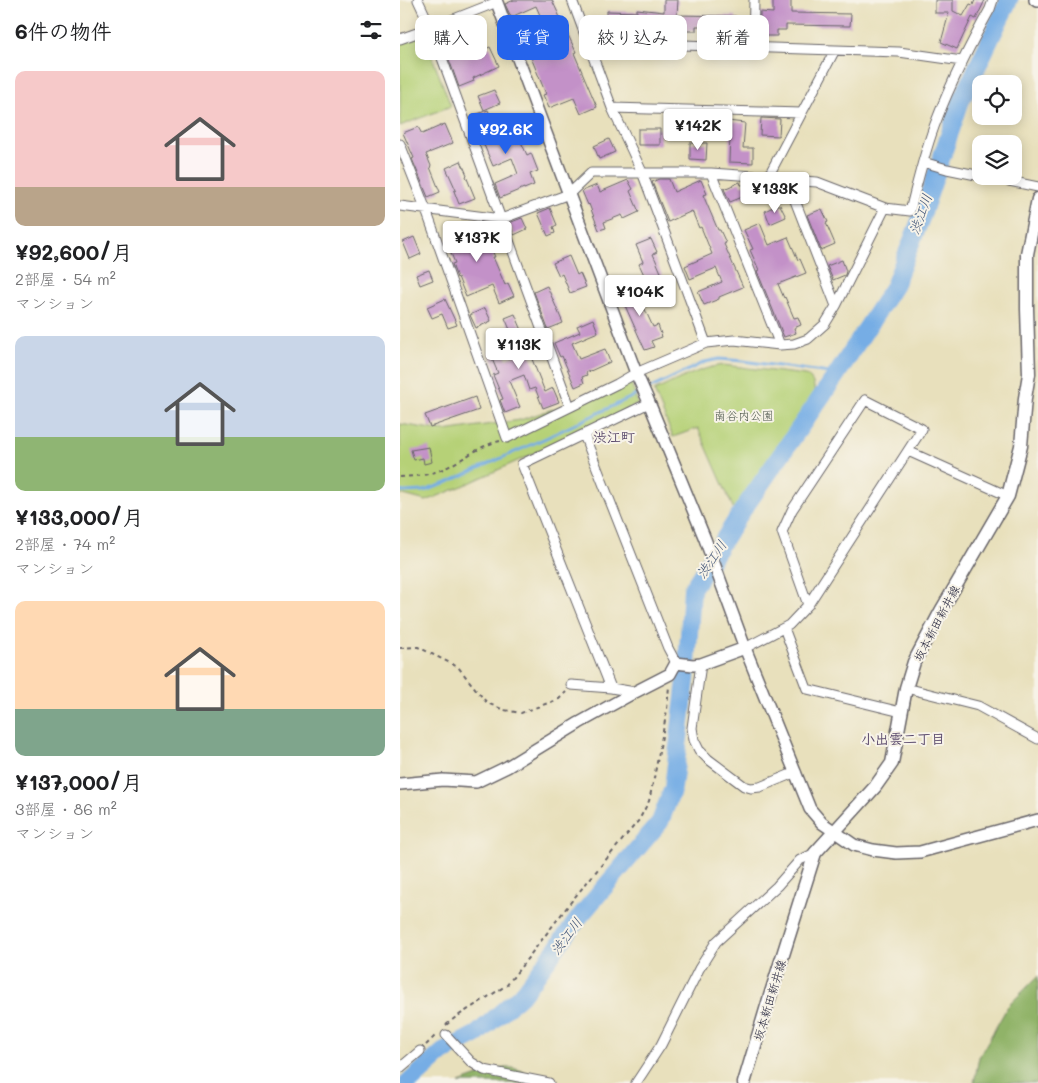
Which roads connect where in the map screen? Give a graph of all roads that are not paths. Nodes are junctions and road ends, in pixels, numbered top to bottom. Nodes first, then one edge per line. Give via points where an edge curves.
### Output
1 (418, 0) edge
2 (572, 0) edge
3 (754, 0) edge
4 (993, 0) edge
5 (498, 1) edge
6 (425, 15) edge
7 (463, 15) edge
8 (754, 15) edge
9 (579, 20) edge
10 (415, 34) edge
11 (400, 39) edge
12 (769, 48) edge
13 (835, 50) junction
14 (443, 60) edge
15 (594, 60) edge
16 (962, 61) junction
17 (612, 108) junction
18 (802, 113) junction
19 (400, 144) edge
20 (925, 163) junction
21 (642, 172) junction
22 (712, 173) junction
23 (972, 174) edge
24 (768, 177) junction
25 (787, 180) junction
26 (1022, 183) edge
27 (1038, 186) edge
28 (569, 194) junction
29 (1038, 199) edge
30 (400, 206) edge
31 (885, 208) junction
32 (426, 210) junction
33 (501, 220) junction
34 (836, 306) junction
35 (706, 343) junction
36 (780, 345) junction
37 (1033, 374) edge
38 (637, 377) junction
39 (648, 402) junction
40 (570, 407) junction
41 (584, 435) junction
42 (908, 451) junction
43 (1008, 496) junction
44 (808, 605) junction
45 (784, 628) junction
46 (745, 648) junction
47 (676, 663) junction
48 (697, 664) junction
49 (571, 685) road end
50 (612, 688) junction
51 (906, 688) junction
52 (635, 692) junction
53 (902, 712) junction
54 (1038, 739) edge
55 (796, 772) junction
56 (400, 784) edge
57 (1038, 820) edge
58 (834, 832) junction
59 (816, 854) junction
60 (446, 1035) dead end
61 (420, 1051) road end
62 (400, 1068) edge
63 (549, 1083) edge
64 (636, 1083) edge
65 (744, 1083) edge

1 - 6 street
2 - 9 street
3 - 8 street
4 - 16 street
5 - 7 street
5 - 28 street
10 - 11 street
12 - 13 street
13 - 16 street via 900,52
13 - 18 street
14 - 33 street
15 - 17 street
16 - 20 street via 936,120
17 - 18 street
17 - 21 street
18 - 24 street
19 - 32 street
20 - 23 street
20 - 31 street via 910,211
21 - 22 street
21 - 28 street via 592,173
21 - 35 street
22 - 24 street
22 - 36 street
24 - 25 street
25 - 31 street via 818,182
25 - 34 street
26 - 27 street
28 - 33 street
28 - 38 street
29 - 37 main road, 坂本新田新井線 via 1027,254 1027,309
30 - 32 street
31 - 34 street
32 - 33 street
32 - 40 street via 507,438
33 - 40 street
34 - 36 street via 825,324 808,339
35 - 36 street via 734,340
35 - 38 street
37 - 43 main road, 坂本新田新井線 via 1025,398 1020,446
38 - 39 street
38 - 40 street
39 - 41 street
39 - 46 street via 705,539
41 - 47 street
41 - 50 street via 522,464
42 - 43 street
42 - 44 street
42 - 44 street via 922,428 865,400 792,510 782,532
43 - 51 main road, 坂本新田新井線 via 923,645
44 - 45 street
45 - 46 street
45 - 53 street via 807,688
46 - 48 street
46 - 55 street
47 - 48 street
47 - 52 street via 670,674
48 - 55 street via 692,728 699,750 744,786 751,788
49 - 50 street
50 - 52 street
51 - 53 main road, 坂本新田新井線
51 - 54 street via 978,706
52 - 56 street via 476,782 444,780
53 - 58 main road, 坂本新田新井線 via 892,763
55 - 58 street via 810,809
57 - 58 street via 920,852 896,853 854,846
58 - 59 main road, 坂本新田新井線
59 - 64 street via 800,860 777,886 716,942 661,1045
59 - 65 main road, 坂本新田新井線
60 - 63 street via 470,1062 484,1070
61 - 62 street

